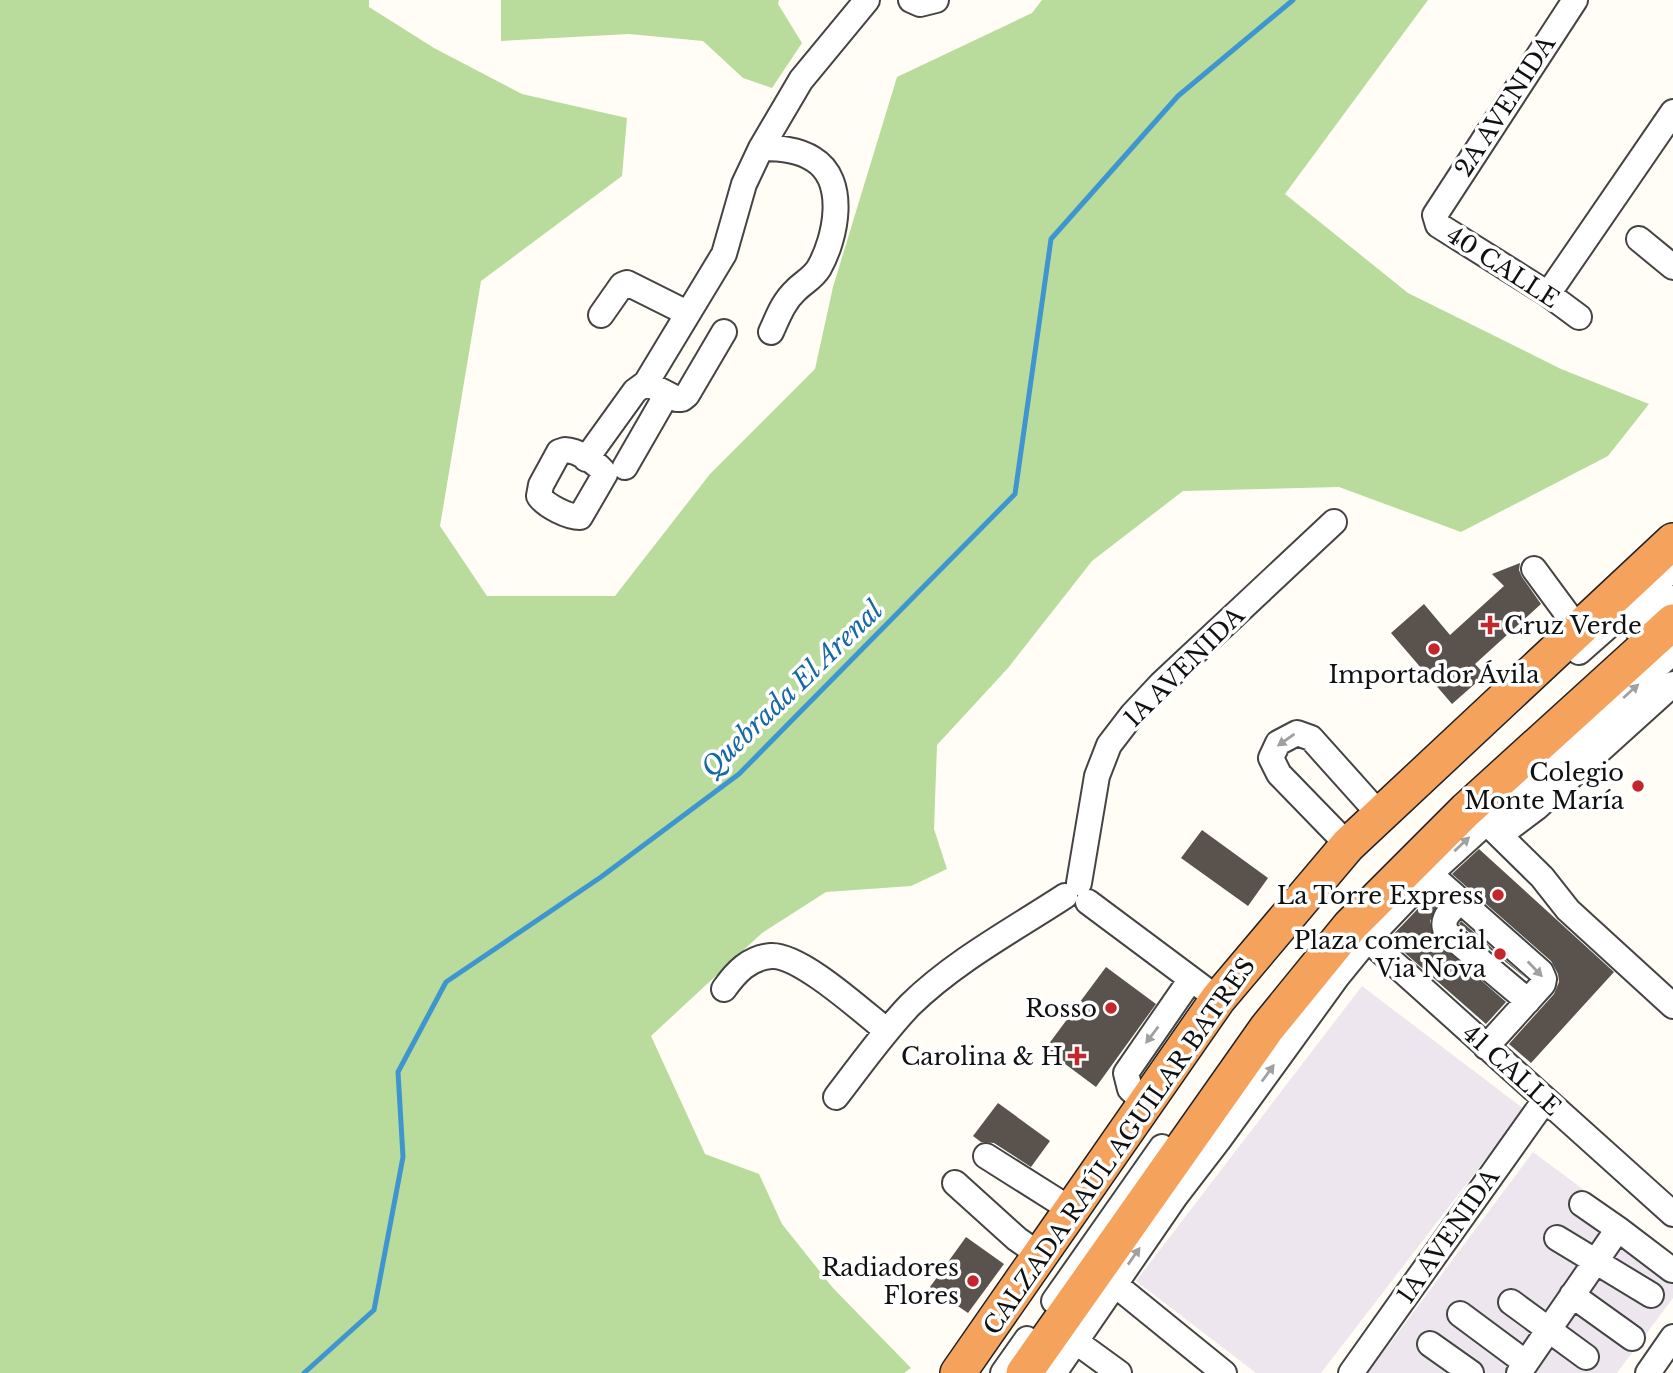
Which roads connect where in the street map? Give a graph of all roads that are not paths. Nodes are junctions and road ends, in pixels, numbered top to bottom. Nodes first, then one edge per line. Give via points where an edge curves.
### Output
1 (867, 0) edge
2 (911, 0) edge
3 (936, 0) edge
4 (1575, 0) edge
5 (1673, 112) edge
6 (761, 148) junction
7 (1436, 212) joint
8 (1639, 239) dead end
9 (1673, 267) edge
10 (1548, 294) junction
11 (687, 313) junction
12 (601, 315) dead end
13 (1579, 317) dead end
14 (724, 332) dead end
15 (771, 332) dead end
16 (656, 388) junction
17 (586, 459) dead end
18 (625, 467) dead end
19 (1334, 522) dead end
20 (1673, 541) edge
21 (1534, 569) dead end
22 (1673, 569) edge
23 (1673, 598) edge
24 (1673, 622) edge
25 (1578, 630) junction
26 (1673, 652) edge
27 (1673, 684) edge
28 (1380, 815) junction
29 (1493, 828) junction
30 (1348, 845) junction
31 (1430, 874) junction
32 (1077, 894) junction
33 (1359, 932) junction
34 (724, 989) dead end
35 (1204, 989) junction
36 (1673, 1006) edge
37 (887, 1031) junction
38 (1486, 1046) junction
39 (836, 1097) dead end
40 (1545, 1100) junction
41 (986, 1156) dead end
42 (955, 1183) dead end
43 (1582, 1204) dead end
44 (1070, 1209) junction
45 (1673, 1214) edge
46 (1618, 1229) junction
47 (1557, 1238) dead end
48 (1040, 1255) junction
49 (1597, 1261) junction
50 (1672, 1270) edge
51 (1106, 1276) junction
52 (1572, 1295) junction
53 (1651, 1295) dead end
54 (1511, 1302) dead end
55 (1460, 1314) dead end
56 (1547, 1330) junction
57 (1673, 1337) edge
58 (1632, 1338) dead end
59 (1075, 1341) junction
60 (1430, 1344) dead end
61 (1586, 1357) dead end
62 (1522, 1368) edge
63 (958, 1373) edge
64 (973, 1373) edge
65 (1003, 1373) edge
66 (1024, 1373) edge
67 (1054, 1373) edge
68 (1117, 1373) edge
69 (1224, 1373) edge
70 (1350, 1373) edge
71 (1471, 1373) edge
72 (1648, 1373) edge

1 - 6 street via 802,80
2 - 3 street via 920,4
4 - 7 street, 2A AVENIDA
5 - 10 street
6 - 11 street via 744,184 724,254
6 - 15 street via 782,148 810,157 827,171 835,199 833,227 821,262 783,305
7 - 10 street, 40 CALLE via 1438,225
8 - 9 street
10 - 13 street, 40 CALLE
11 - 12 street via 627,283
11 - 16 street
14 - 16 street via 687,395 677,399
16 - 17 street via 635,391
16 - 18 street
19 - 32 street, 1A AVENIDA via 1161,684 1109,746 1097,776
20 - 25 highway, CALZADA RAÚL AGUILAR BATRES
21 - 25 street
22 - 64 street via 1532,692 1353,859 1230,1007
23 - 65 street via 1351,900 1259,1013
24 - 33 highway via 1466,810
25 - 28 highway, CALZADA RAÚL AGUILAR BATRES
29 -> 26 street
27 - 29 street via 1536,808
28 - 30 highway, CALZADA RAÚL AGUILAR BATRES
28 -> 30 street via 1311,738 1297,733 1278,743 1271,758 1279,774
31 -> 29 street
29 - 36 street via 1568,910
30 - 35 highway, CALZADA RAÚL AGUILAR BATRES
31 - 33 street
31 - 38 street via 1460,901 1444,918 1447,933 1528,1000
32 - 35 street
32 - 37 street via 938,981
33 - 38 street, 41 CALLE
51 -> 33 highway via 1267,1028
34 - 37 street via 736,972 753,960 786,958 826,982
35 -> 44 highway, CALZADA RAÚL AGUILAR BATRES via 1145,1103
37 - 39 street
38 - 40 street, 41 CALLE
40 - 45 street, 41 CALLE
40 - 70 street, 1A AVENIDA
41 - 44 street
42 - 48 street
43 - 46 street
44 - 48 highway, CALZADA RAÚL AGUILAR BATRES
46 - 49 street
46 - 50 street
47 - 49 street
48 - 63 highway, CALZADA RAÚL AGUILAR BATRES
49 - 52 street
49 - 53 street
51 - 59 street
51 - 66 highway
51 - 69 street
52 - 56 street
52 - 58 street
54 - 56 street
55 - 62 street
56 - 61 street
56 - 62 street
57 - 72 street
59 - 67 street
59 - 68 street
60 - 71 street

